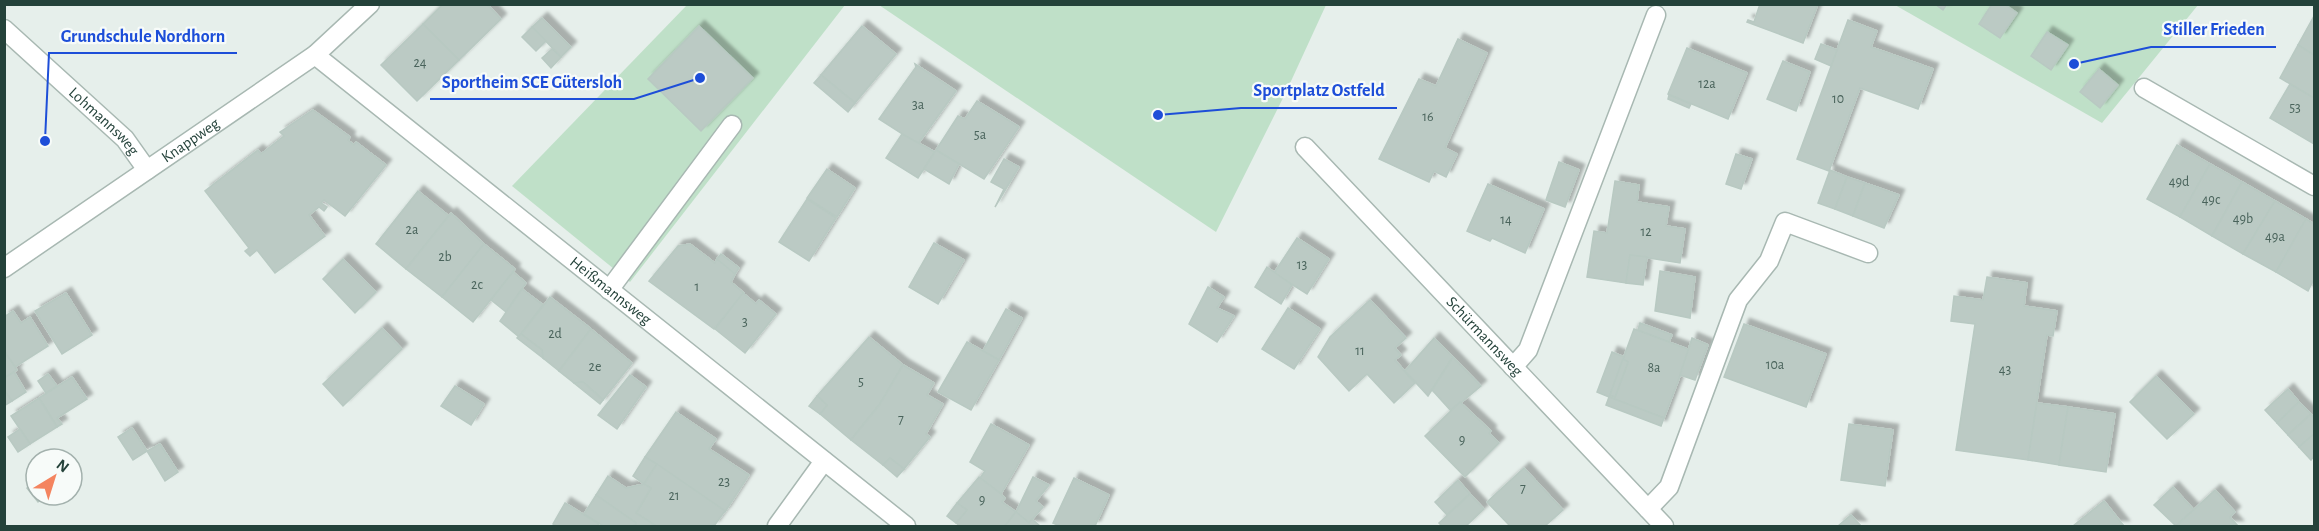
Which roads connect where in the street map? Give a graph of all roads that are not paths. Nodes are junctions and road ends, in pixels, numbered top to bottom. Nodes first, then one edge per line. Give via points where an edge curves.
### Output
1 (370, 4) edge
2 (1656, 15) dead end
3 (4, 29) edge
4 (315, 55) junction
5 (2144, 87) dead end
6 (732, 125) dead end
7 (1305, 147) dead end
8 (147, 170) junction
9 (2314, 186) edge
10 (1868, 252) dead end
11 (4, 268) edge
12 (609, 290) junction
13 (1513, 367) junction
14 (824, 461) junction
15 (1648, 509) junction
16 (777, 526) edge
17 (906, 526) edge
18 (1664, 526) edge

1 - 4 street, Knappweg
2 - 13 street via 1528,350
3 - 8 street, Lohmannsweg via 125,139
4 - 8 street, Knappweg
4 - 12 street, Heißmannsweg
5 - 9 street
6 - 12 street
7 - 13 street, Schürmannsweg
8 - 11 street, Knappweg
10 - 15 street via 1785,222 1769,261 1738,300 1669,487
12 - 14 street, Heißmannsweg
13 - 15 street, Schürmannsweg
14 - 16 street
14 - 17 street, Heißmannsweg
15 - 18 street, Schürmannsweg

